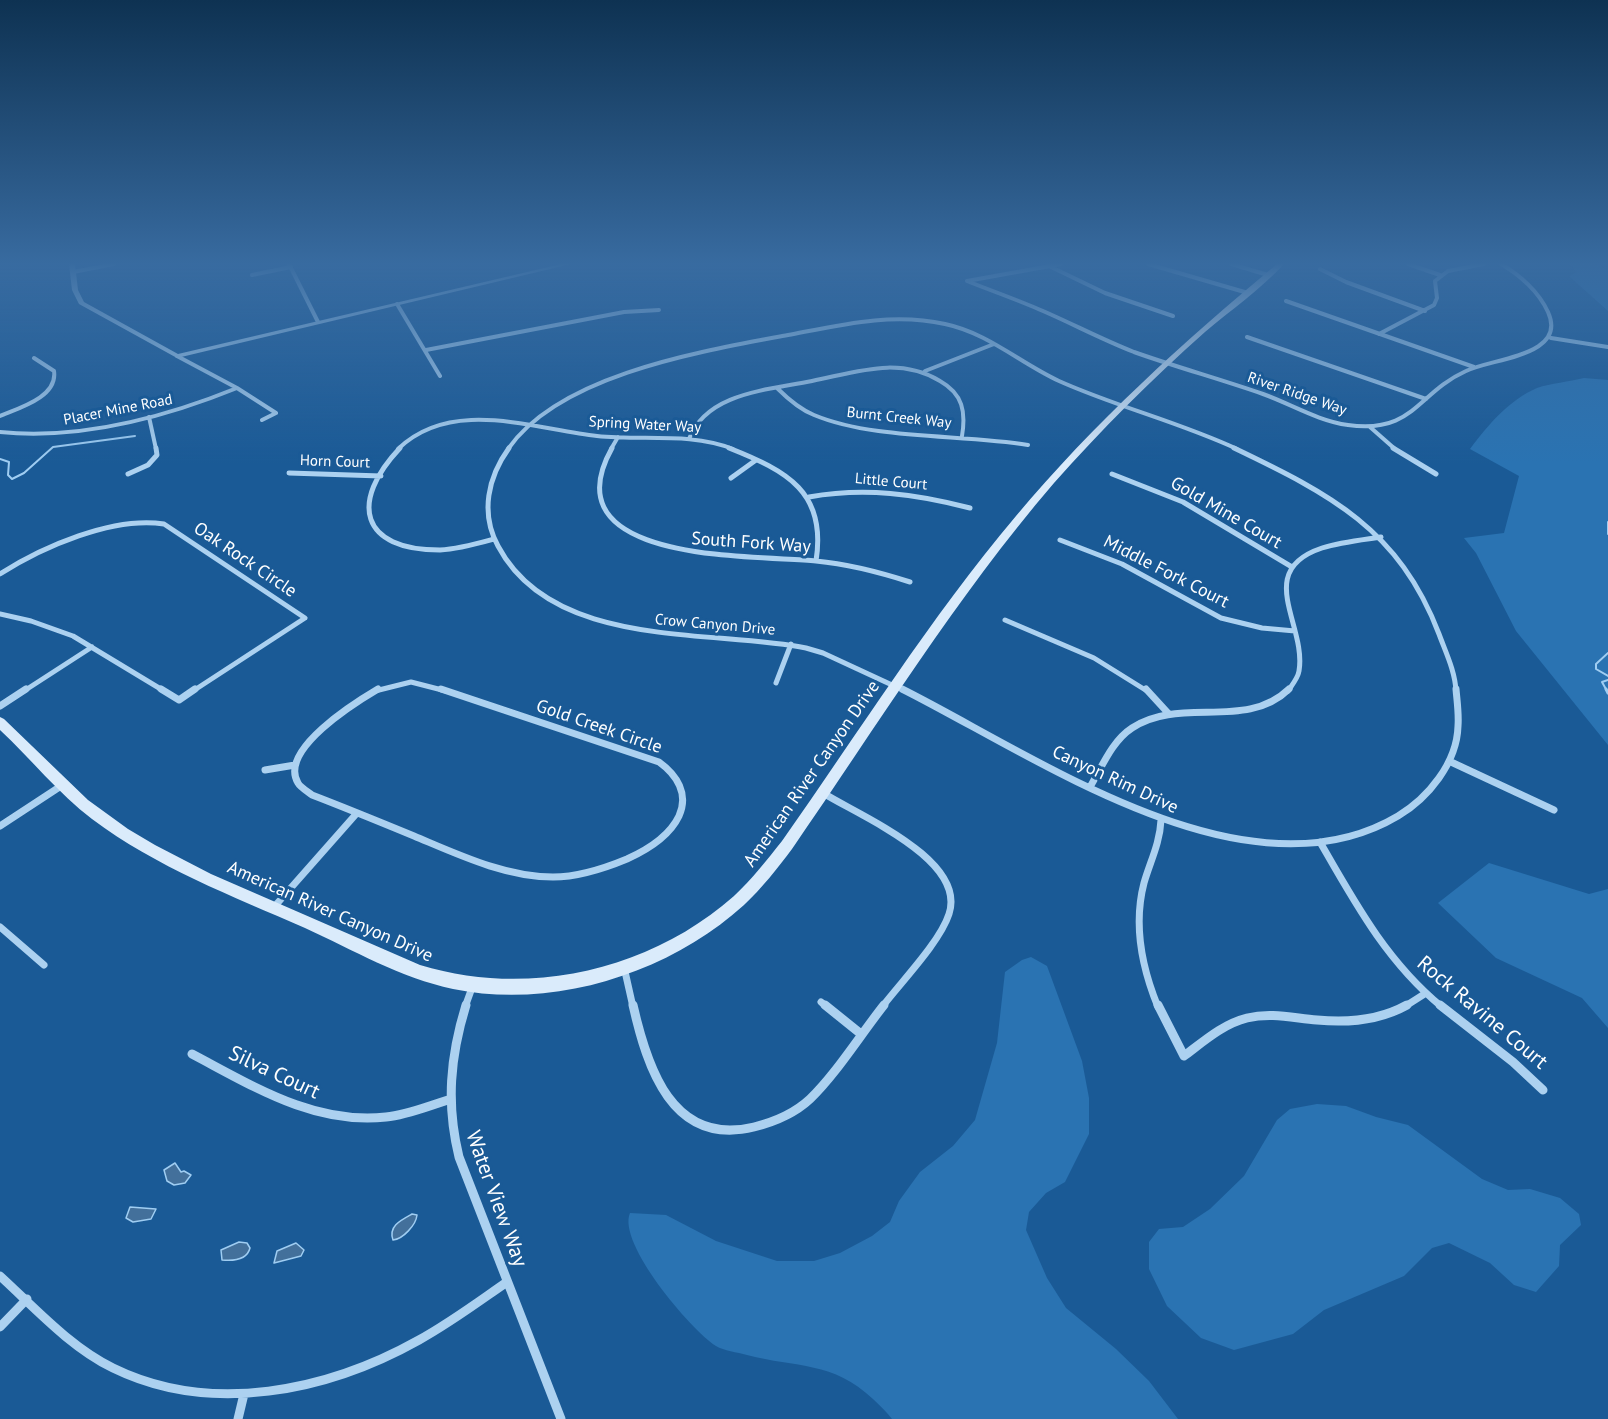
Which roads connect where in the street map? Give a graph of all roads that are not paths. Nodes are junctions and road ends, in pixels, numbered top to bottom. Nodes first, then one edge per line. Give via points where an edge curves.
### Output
1 (130, 330) edge
2 (284, 330) edge
3 (414, 330) edge
4 (523, 330) edge
5 (814, 330) edge
6 (966, 330) edge
7 (1083, 330) edge
8 (1205, 330) edge
9 (1368, 330) edge
10 (1384, 330) edge
11 (1554, 330) edge
12 (1379, 334) junction
13 (1247, 337) dead end
14 (1551, 338) junction
15 (994, 344) junction
16 (1608, 347) edge
17 (426, 350) junction
18 (177, 356) junction
19 (34, 358) dead end
20 (1167, 363) junction
21 (1474, 367) junction
22 (925, 371) junction
23 (440, 376) dead end
24 (237, 388) junction
25 (777, 388) junction
26 (1426, 399) junction
27 (1121, 405) junction
28 (0, 416) edge
29 (149, 417) junction
30 (262, 420) dead end
31 (529, 425) junction
32 (1370, 427) junction
33 (0, 432) edge
34 (962, 436) junction
35 (618, 437) junction
36 (689, 439) junction
37 (1028, 445) dead end
38 (756, 460) junction
39 (289, 473) dead end
40 (129, 474) dead end
41 (1112, 474) dead end
42 (1436, 474) dead end
43 (381, 476) junction
44 (731, 478) dead end
45 (808, 497) junction
46 (970, 508) dead end
47 (1382, 537) junction
48 (494, 539) junction
49 (1060, 540) dead end
50 (816, 561) junction
51 (1292, 567) junction
52 (0, 574) edge
53 (910, 582) dead end
54 (0, 614) edge
55 (1005, 620) dead end
56 (1295, 631) junction
57 (791, 644) junction
58 (92, 647) junction
59 (776, 683) dead end
60 (895, 688) junction
61 (0, 706) edge
62 (1168, 713) junction
63 (0, 722) edge
64 (1451, 762) junction
65 (295, 765) junction
66 (265, 770) dead end
67 (61, 786) junction
68 (1090, 788) junction
69 (822, 793) junction
70 (1554, 810) dead end
71 (357, 813) junction
72 (1161, 820) junction
73 (0, 826) edge
74 (1320, 842) junction
75 (273, 907) junction
76 (0, 927) edge
77 (44, 965) dead end
78 (624, 968) junction
79 (473, 984) junction
80 (1426, 993) junction
81 (821, 1002) dead end
82 (861, 1034) junction
83 (192, 1054) dead end
84 (1543, 1090) dead end
85 (448, 1100) junction
86 (0, 1276) edge
87 (507, 1282) junction
88 (27, 1299) junction
89 (0, 1327) edge
90 (244, 1394) junction
91 (238, 1419) edge
92 (561, 1419) edge

1 - 18 street
2 - 18 street
3 - 17 street
4 - 17 street
5 - 31 street, Crow Canyon Drive via 718,348 627,373 573,395
6 - 15 street, Crow Canyon Drive
7 - 20 street, River Ridge Way
8 - 20 main road, American River Canyon Drive
9 - 12 street
10 - 12 street
11 - 14 street
12 - 21 street via 1443,353
13 - 26 street
14 - 16 street
14 - 21 street, River Ridge Way via 1533,350
15 - 22 street
15 - 27 street, Crow Canyon Drive via 1057,381
17 - 23 street
18 - 24 street
19 - 28 street via 54,371 53,386
20 - 27 main road, American River Canyon Drive
20 - 32 street, River Ridge Way via 1263,394 1326,420
21 - 26 street, River Ridge Way via 1450,379
22 - 25 street via 887,366
22 - 34 street via 962,401
24 - 29 street, Placer Mine Road via 194,406
24 - 30 street via 276,413
25 - 34 street, Burnt Creek Way via 790,402 842,425
25 - 36 street via 714,408 697,423
26 - 32 street, River Ridge Way via 1404,420
27 - 47 street, Canyon Rim Drive via 1246,453 1340,504
27 - 60 main road, American River Canyon Drive via 1030,504
29 - 33 street, Placer Mine Road via 58,433
29 - 40 street via 157,455 148,465
31 - 35 street, Spring Water Way
31 - 43 street, Spring Water Way via 482,419 435,427 397,449
31 - 48 street, Crow Canyon Drive via 508,448 491,479 487,513
32 - 42 street via 1398,452
34 - 37 street, Burnt Creek Way
35 - 36 street, Spring Water Way
35 - 50 street, South Fork Way via 598,483 604,505 625,529 690,553
36 - 38 street, Spring Water Way via 720,444
38 - 44 street
38 - 45 street, Spring Water Way via 786,476
39 - 43 street, Horn Court
41 - 51 street, Gold Mine Court via 1149,485 1189,504
43 - 48 street, Spring Water Way via 369,501 368,516 377,529 395,541 441,550
45 - 46 street, Little Court via 850,490 880,491 914,494
45 - 50 street, Spring Water Way via 820,525
47 - 51 street via 1323,548
47 - 64 street, Canyon Rim Drive via 1412,577 1448,650 1459,705
48 - 57 street, Crow Canyon Drive via 508,562 530,585 581,614 656,633
49 - 56 street, Middle Fork Court via 1122,564 1221,618
50 - 53 street, South Fork Way via 858,567
51 - 56 street via 1285,589
52 - 58 street, Oak Rock Circle via 40,552 126,523 154,521 305,618 178,700
54 - 58 street, Oak Rock Circle via 55,629
55 - 62 street via 1124,674 1149,691
56 - 62 street via 1302,664 1295,683 1280,698 1244,711
57 - 59 street, Crow Canyon Drive
57 - 60 street, Crow Canyon Drive via 840,660
58 - 61 street
60 - 68 street, Canyon Rim Drive
60 - 69 main road, American River Canyon Drive
62 - 68 street via 1142,722 1122,737
63 - 67 main road, American River Canyon Drive
64 - 70 street
64 - 74 street, Canyon Rim Drive via 1438,785 1408,812 1368,832
65 - 66 street
65 - 71 street, Gold Creek Circle via 297,783 307,792
65 - 71 street, Gold Creek Circle via 309,740 365,697 388,686 418,683 652,759 676,777 683,798 672,828 650,846 611,866 557,877 495,868
67 - 73 street
67 - 75 main road, American River Canyon Drive via 157,853
68 - 72 street, Canyon Rim Drive
69 - 78 main road, American River Canyon Drive via 780,854 739,900 690,936
69 - 82 street via 924,852 943,873 950,889 951,908 946,924
71 - 75 street
72 - 74 street, Canyon Rim Drive via 1253,842
72 - 80 street via 1158,847 1142,888 1139,932 1156,1004 1184,1056 1222,1027 1247,1018 1275,1015 1362,1020 1402,1009
74 - 80 street, Rock Ravine Court via 1383,947
75 - 79 main road, American River Canyon Drive via 409,968
76 - 77 street
78 - 79 main road, American River Canyon Drive via 536,986
78 - 82 street via 652,1073 662,1091 692,1119 721,1130 753,1130 793,1113 810,1099
79 - 85 street, Water View Way via 451,1055
80 - 84 street, Rock Ravine Court via 1515,1062
81 - 82 street
83 - 85 street, Silva Court via 286,1102 332,1117 385,1117
85 - 87 street, Water View Way via 459,1157
86 - 88 street
87 - 90 street via 443,1326 376,1361 293,1388
87 - 92 street, Water View Way
88 - 89 street
88 - 90 street via 83,1348 133,1377 180,1390
90 - 91 street

